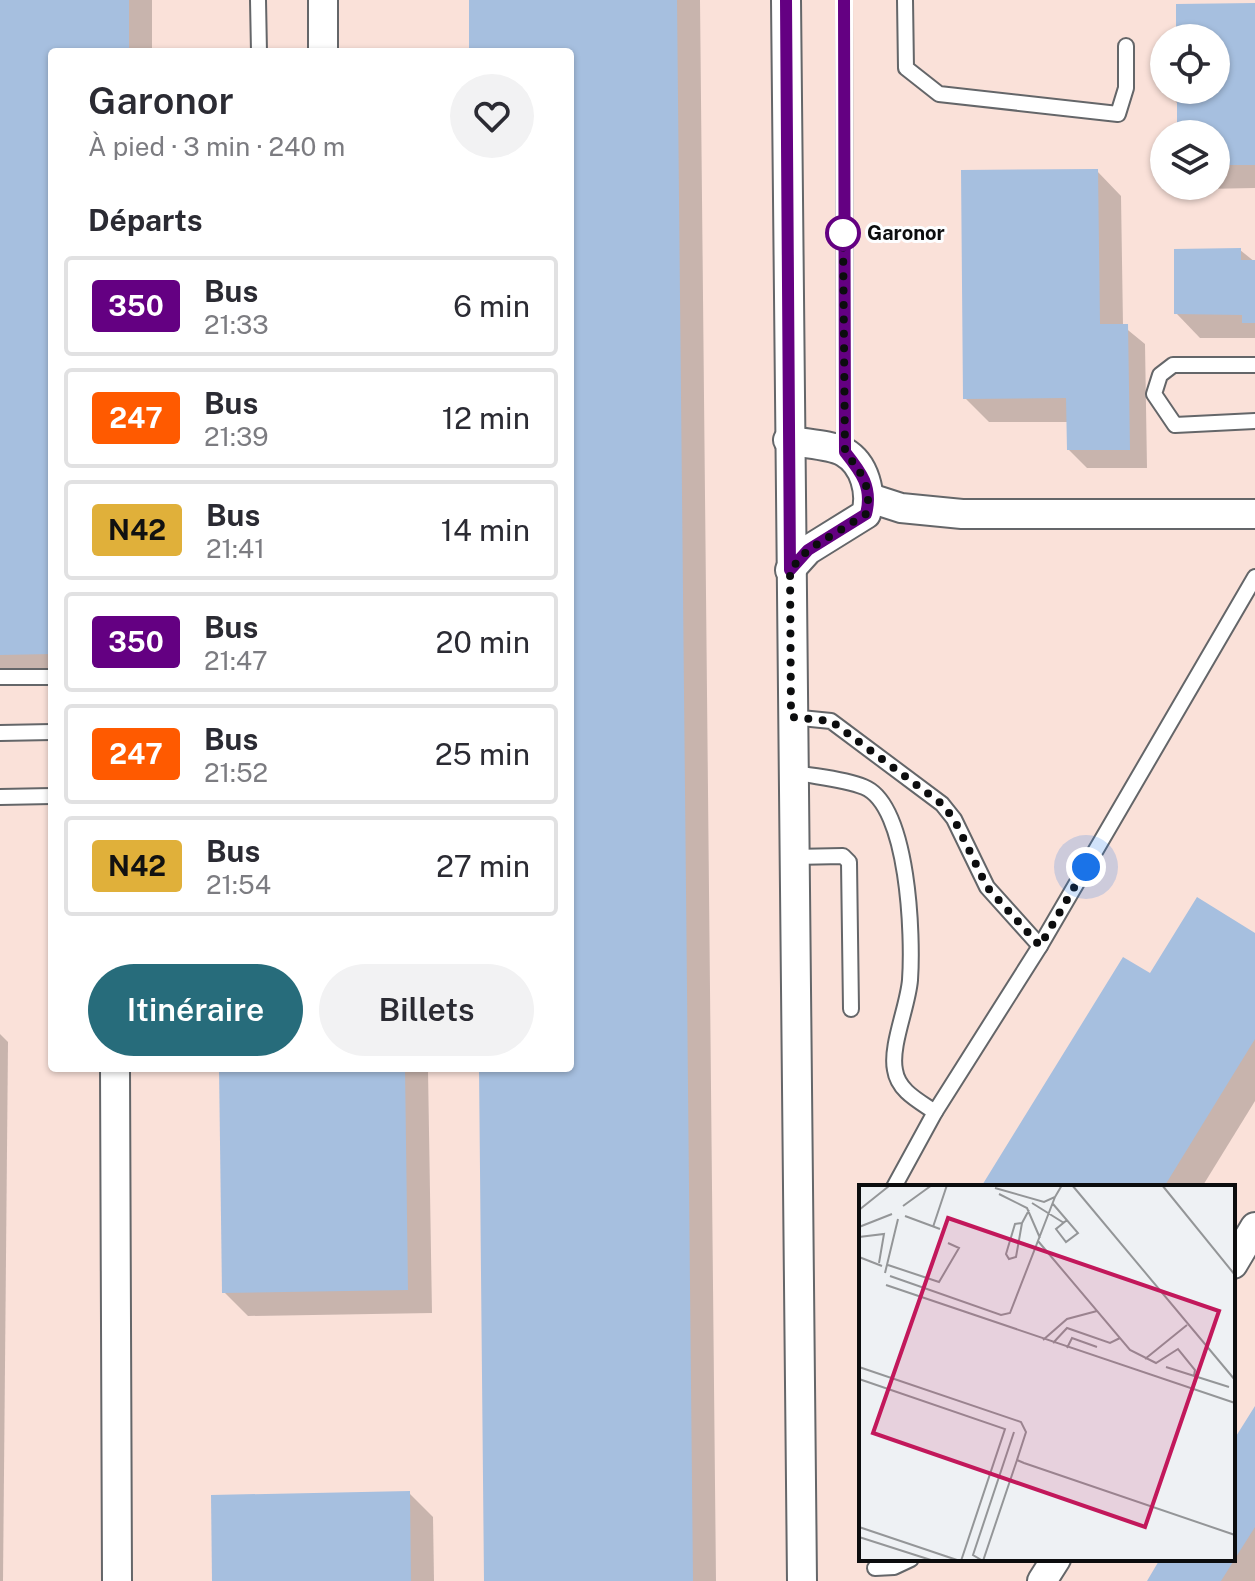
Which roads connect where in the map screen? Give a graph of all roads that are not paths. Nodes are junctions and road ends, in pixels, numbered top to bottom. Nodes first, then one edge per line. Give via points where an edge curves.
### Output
1 (258, 0) edge
2 (323, 0) edge
3 (786, 0) edge
4 (844, 0) edge
5 (905, 0) edge
6 (1126, 46) dead end
7 (259, 48) edge
8 (323, 48) edge
9 (1255, 365) edge
10 (1255, 421) edge
11 (788, 440) junction
12 (845, 452) junction
13 (870, 498) junction
14 (1255, 514) edge
15 (790, 570) junction
16 (1255, 577) edge
17 (0, 677) edge
18 (48, 677) edge
19 (791, 717) junction
20 (48, 732) edge
21 (0, 733) edge
22 (792, 772) junction
23 (48, 796) edge
24 (0, 797) edge
25 (793, 857) junction
26 (1040, 946) junction
27 (851, 1009) dead end
28 (115, 1072) edge
29 (935, 1112) junction
30 (895, 1185) edge
31 (1255, 1227) edge
32 (1235, 1261) edge
33 (907, 1561) edge
34 (1055, 1561) edge
35 (875, 1569) edge
36 (117, 1581) edge
37 (802, 1581) edge
38 (1042, 1581) edge

1 - 7 lane
2 - 8 street
3 - 11 street
4 - 12 lane
5 - 6 lane via 906,68 939,94 1118,114 1126,88
9 - 10 lane via 1173,365 1160,375 1154,394 1175,425
11 - 12 street
11 - 15 street
12 - 13 street via 863,474
13 - 14 street via 901,508 962,514
13 - 15 street via 866,514 808,550
15 - 19 street
16 - 26 lane
17 - 18 lane
19 - 22 street
19 - 26 lane via 831,721 942,804 987,887
20 - 21 lane
22 - 25 street
22 - 29 lane via 865,787 893,820 903,852 910,980 894,1069 903,1089
23 - 24 lane
25 - 27 lane via 843,856 849,862
25 - 37 street
26 - 29 lane
28 - 36 street
29 - 30 lane
31 - 32 street
33 - 35 lane
34 - 38 street

